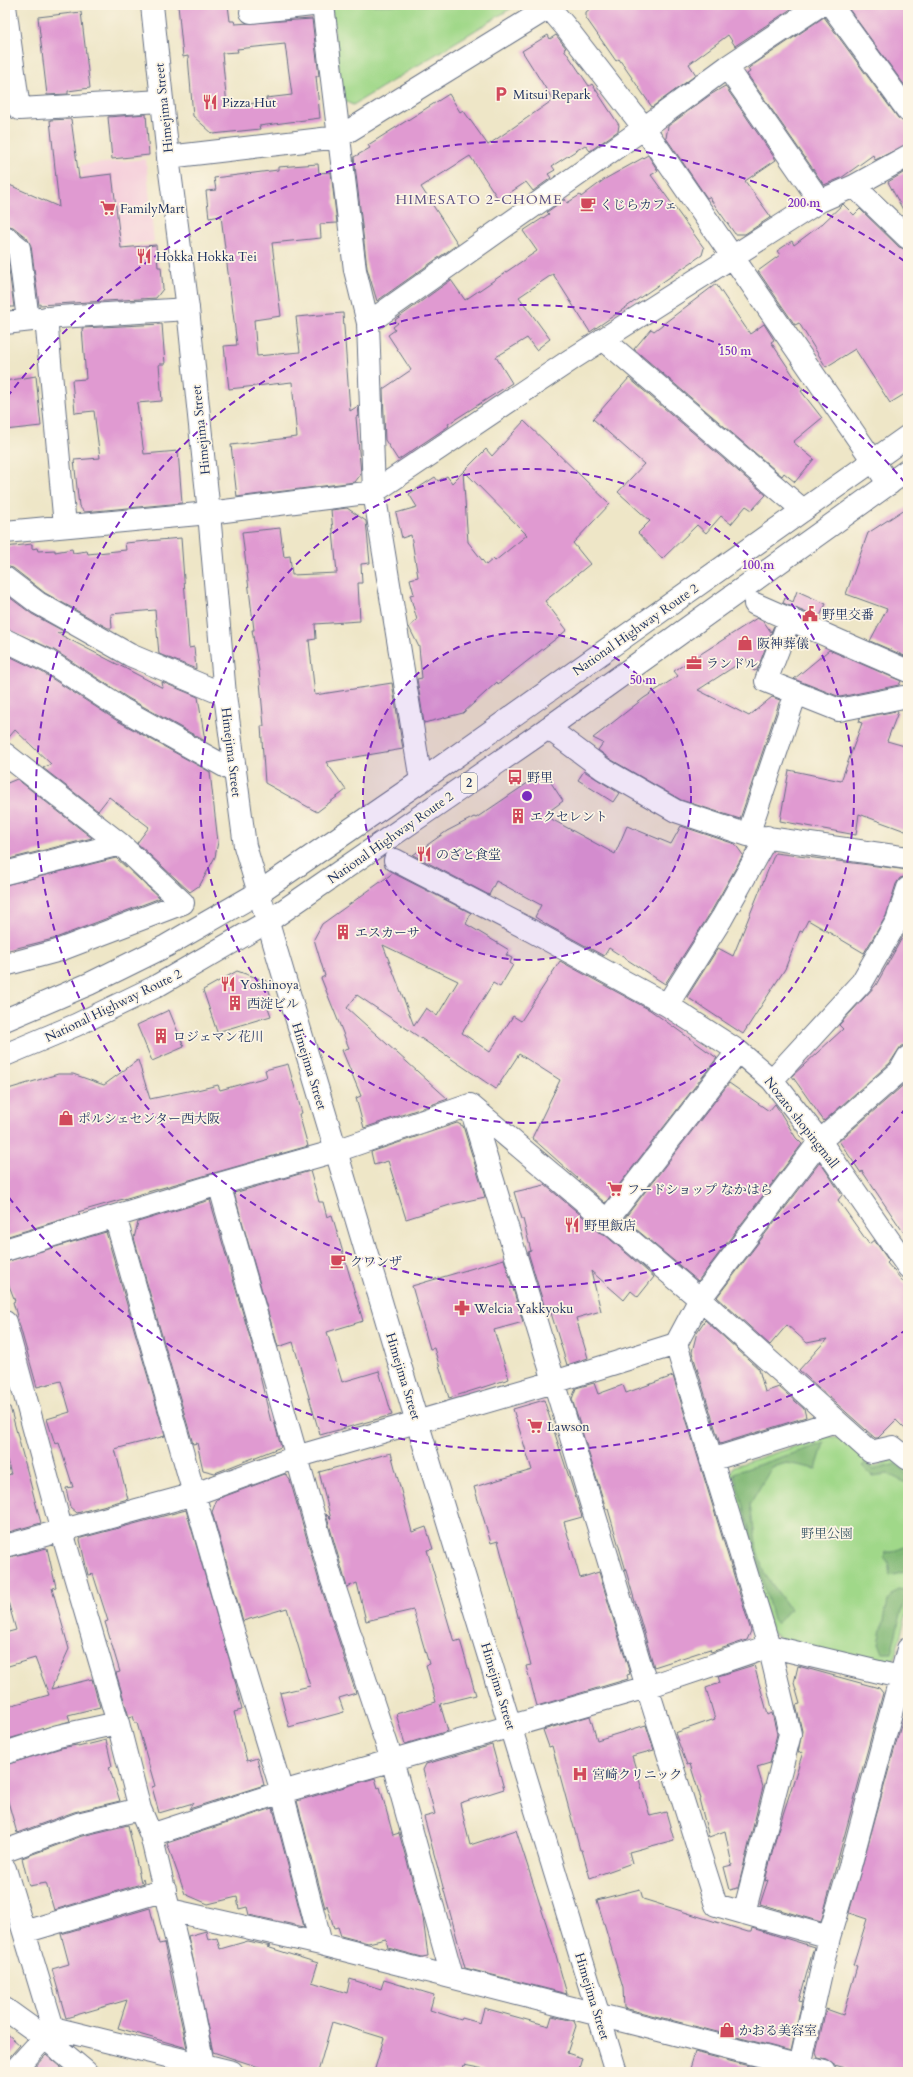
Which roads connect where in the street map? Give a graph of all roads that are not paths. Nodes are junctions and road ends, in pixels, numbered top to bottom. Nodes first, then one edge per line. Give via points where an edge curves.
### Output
1 (152, 5) edge
2 (312, 5) edge
3 (323, 5) edge
4 (820, 5) edge
5 (831, 5) edge
6 (5, 6) edge
7 (550, 6) edge
8 (251, 12) dead end
9 (727, 67) junction
10 (162, 101) junction
11 (12, 105) edge
12 (908, 112) edge
13 (644, 128) junction
14 (339, 137) junction
15 (908, 156) edge
16 (168, 158) junction
17 (854, 186) junction
18 (820, 201) junction
19 (5, 237) edge
20 (908, 238) edge
21 (731, 257) junction
22 (188, 309) junction
23 (37, 319) junction
24 (5, 323) edge
25 (368, 323) junction
26 (603, 339) junction
27 (908, 436) edge
28 (873, 460) junction
29 (908, 470) edge
30 (889, 484) junction
31 (374, 492) junction
32 (803, 510) junction
33 (209, 512) junction
34 (65, 526) junction
35 (5, 532) edge
36 (5, 578) edge
37 (755, 604) dead end
38 (790, 618) junction
39 (5, 640) edge
40 (908, 671) edge
41 (906, 691) edge
42 (796, 693) junction
43 (225, 695) junction
44 (548, 728) junction
45 (10, 763) edge
46 (235, 772) junction
47 (421, 781) junction
48 (757, 836) junction
49 (120, 844) junction
50 (908, 858) edge
51 (395, 860) dead end
52 (5, 873) edge
53 (908, 888) edge
54 (258, 893) junction
55 (267, 922) junction
56 (5, 965) edge
57 (667, 1005) junction
58 (5, 1020) edge
59 (738, 1051) junction
60 (5, 1055) edge
61 (908, 1057) edge
62 (772, 1080) junction
63 (470, 1106) junction
64 (820, 1141) junction
65 (336, 1151) junction
66 (219, 1184) junction
67 (115, 1216) junction
68 (606, 1222) junction
69 (5, 1250) edge
70 (908, 1267) edge
71 (700, 1299) junction
72 (5, 1322) edge
73 (676, 1344) junction
74 (554, 1382) junction
75 (417, 1420) junction
76 (836, 1421) junction
77 (296, 1457) junction
78 (908, 1459) edge
79 (712, 1460) junction
80 (194, 1494) junction
81 (62, 1532) junction
82 (5, 1546) edge
83 (768, 1646) junction
84 (908, 1649) edge
85 (904, 1678) edge
86 (646, 1687) junction
87 (118, 1723) junction
88 (511, 1725) junction
89 (5, 1753) edge
90 (392, 1760) junction
91 (282, 1792) junction
92 (140, 1809) junction
93 (151, 1835) junction
94 (5, 1851) edge
95 (5, 1870) edge
96 (167, 1900) junction
97 (744, 1913) junction
98 (24, 1932) junction
99 (830, 1937) junction
100 (321, 1944) junction
101 (452, 1976) junction
102 (5, 2009) edge
103 (599, 2016) junction
104 (48, 2033) junction
105 (203, 2064) junction
106 (800, 2066) junction
107 (13, 2072) edge
108 (86, 2072) edge
109 (232, 2072) edge
110 (616, 2072) edge
111 (824, 2072) edge

1 - 10 main road, Himejima Street
2 - 8 main road
3 - 14 main road
4 - 9 main road
5 - 12 main road
6 - 11 main road
7 - 13 main road
7 - 14 main road
9 - 13 main road
9 - 18 main road
10 - 11 main road
10 - 16 main road, Himejima Street
13 - 21 main road
13 - 25 main road
14 - 16 main road
14 - 25 main road via 355,270
15 - 17 main road
16 - 22 main road, Himejima Street
17 - 18 main road
17 - 20 main road
18 - 21 main road
19 - 23 main road via 19,248
21 - 26 main road
21 - 28 main road
22 - 23 main road
22 - 33 main road, Himejima Street
23 - 24 main road
23 - 34 main road
25 - 31 main road
26 - 31 main road
26 - 32 main road
27 - 28 main road, National Highway Route 2 / 2
28 - 30 main road
28 - 32 main road, National Highway Route 2 / 2
29 - 30 main road, National Highway Route 2 / 2
30 - 44 main road, National Highway Route 2 / 2
31 - 33 main road
31 - 47 main road
32 - 47 main road, National Highway Route 2 / 2
33 - 34 main road
33 - 43 main road, Himejima Street
34 - 35 main road
36 - 43 main road via 38,603 130,655
37 - 38 main road
38 - 40 main road
38 - 42 main road via 766,681
39 - 46 main road via 48,661 122,709
41 - 42 main road via 840,710
42 - 48 main road
43 - 46 main road, Himejima Street
44 - 48 main road via 603,769 676,811
44 - 55 main road, National Highway Route 2 / 2
45 - 49 main road
46 - 54 main road, Himejima Street via 245,846
47 - 54 main road, National Highway Route 2 / 2
48 - 50 main road
48 - 57 main road via 722,918
49 - 52 main road
49 - 56 main road via 183,903 57,951
51 - 57 main road, Nozato shopingmall
53 - 62 main road via 897,921 862,982
54 - 55 main road, Himejima Street
54 - 58 main road, National Highway Route 2 / 2 via 166,946 89,984
55 - 60 main road, National Highway Route 2 / 2 via 155,987
55 - 65 main road, Himejima Street
57 - 59 main road, Nozato shopingmall
59 - 62 main road, Nozato shopingmall
59 - 68 main road
61 - 64 main road via 900,1071
62 - 64 main road, Nozato shopingmall
63 - 65 main road
63 - 68 main road
63 - 74 main road
64 - 70 main road, Nozato shopingmall
64 - 71 main road
65 - 66 main road
65 - 75 main road, Himejima Street
66 - 67 main road
66 - 77 main road
67 - 69 main road
67 - 80 main road
68 - 71 main road
71 - 73 main road
71 - 76 main road
72 - 81 main road
73 - 74 main road
73 - 79 main road
74 - 75 main road
74 - 86 main road
75 - 77 main road
75 - 88 main road, Himejima Street
76 - 78 main road via 871,1452 893,1447
76 - 79 main road
77 - 80 main road
77 - 90 main road via 331,1577
79 - 83 main road
80 - 81 main road
80 - 91 main road
81 - 82 main road
81 - 87 main road
83 - 85 main road
83 - 86 main road
83 - 97 main road via 790,1734
84 - 85 main road
85 - 99 main road
86 - 88 main road
86 - 97 main road via 716,1905
87 - 89 main road via 58,1736
87 - 92 main road
88 - 90 main road
88 - 103 main road, Himejima Street
90 - 91 main road
90 - 101 main road
91 - 93 main road
91 - 100 main road
92 - 93 main road
92 - 94 main road via 78,1824
93 - 96 main road
95 - 98 main road
96 - 98 main road
96 - 100 main road
96 - 105 main road
97 - 99 main road
98 - 104 main road
99 - 106 main road
100 - 101 main road
101 - 103 main road
102 - 104 main road
103 - 106 main road
103 - 110 main road, Himejima Street
104 - 105 main road
104 - 107 main road
104 - 108 main road
105 - 109 main road
106 - 111 main road

